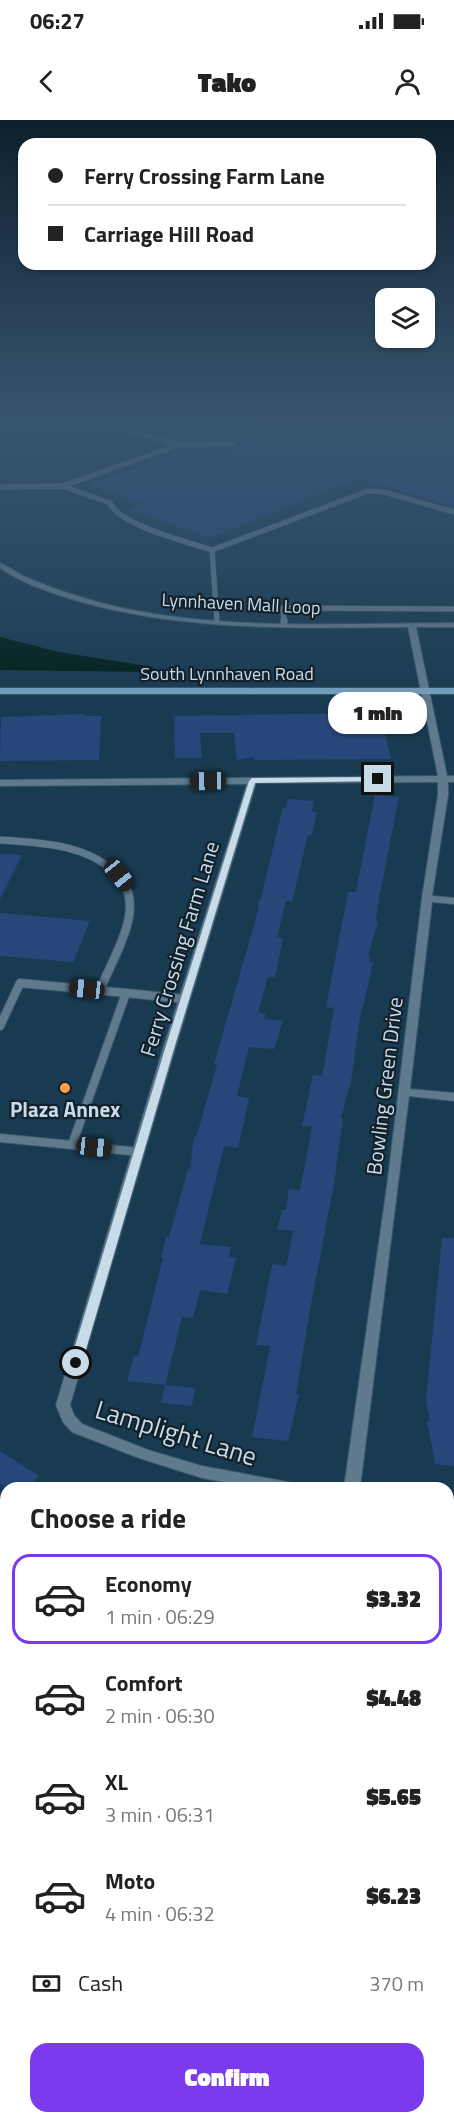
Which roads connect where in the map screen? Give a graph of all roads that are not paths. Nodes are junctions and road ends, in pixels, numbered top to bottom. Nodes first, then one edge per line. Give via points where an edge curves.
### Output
1 (123, 517) edge
2 (298, 517) edge
3 (212, 550) junction
4 (0, 565) edge
5 (454, 609) edge
6 (217, 622) junction
7 (284, 624) junction
8 (411, 624) junction
9 (454, 625) edge
10 (424, 690) junction
11 (0, 691) edge
12 (454, 691) edge
13 (448, 779) edge
14 (252, 781) junction
15 (0, 783) edge
16 (0, 840) edge
17 (427, 898) junction
18 (454, 901) edge
19 (100, 990) junction
20 (126, 993) junction
21 (185, 999) junction
22 (0, 1026) edge
23 (404, 1092) junction
24 (454, 1096) edge
25 (0, 1138) edge
26 (72, 1145) junction
27 (139, 1152) junction
28 (63, 1405) joint
29 (256, 1482) edge
30 (353, 1482) edge

1 - 3 lane
2 - 3 lane
3 - 6 lane
4 - 6 street, Lynnhaven Mall Loop via 44,587 97,604
5 - 7 lane via 283,608
6 - 7 street, Lynnhaven Mall Loop
7 - 8 street, Lynnhaven Mall Loop
8 - 9 street, Lynnhaven Mall Loop
8 - 10 street, Bowling Green Drive
10 - 11 street, South Lynnhaven Road
10 - 12 street, South Lynnhaven Road
10 - 13 street, Bowling Green Drive
13 - 14 street
13 - 17 street, Bowling Green Drive
14 - 15 street
14 - 21 street, Ferry Crossing Farm Lane
16 - 19 lane via 83,851 111,865 127,885 131,908
17 - 18 street
17 - 23 street, Bowling Green Drive
19 - 20 lane
19 - 22 lane via 20,983
20 - 21 lane
20 - 26 lane
21 - 27 street, Ferry Crossing Farm Lane
23 - 24 street
23 - 30 street, Bowling Green Drive
25 - 26 lane
26 - 27 lane
27 - 28 street, Ferry Crossing Farm Lane
28 - 29 street, Lamplight Lane via 77,1428 202,1472

